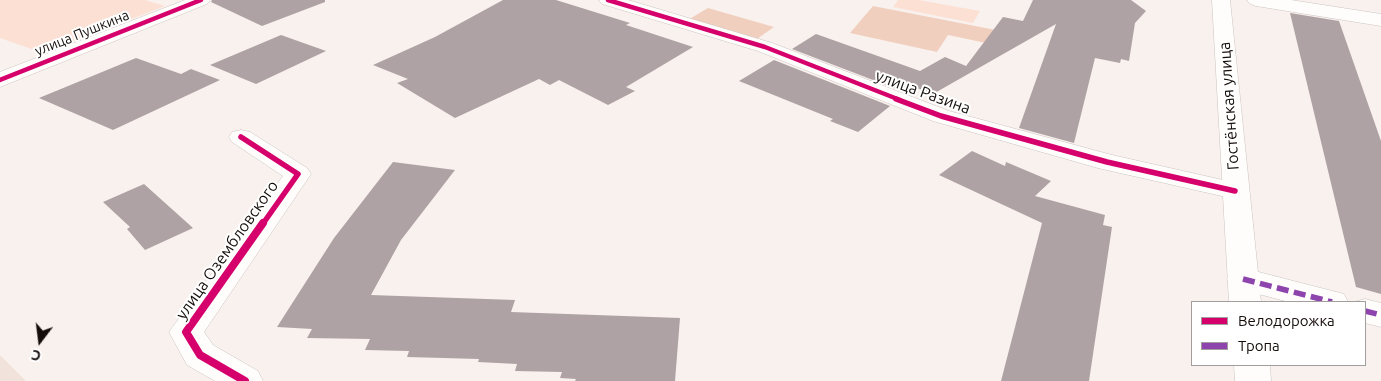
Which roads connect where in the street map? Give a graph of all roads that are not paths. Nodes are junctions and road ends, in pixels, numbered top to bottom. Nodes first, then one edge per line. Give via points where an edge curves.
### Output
1 (201, 0) edge
2 (608, 0) edge
3 (1220, 0) edge
4 (1256, 0) edge
5 (1381, 20) edge
6 (0, 60) edge
7 (24, 70) junction
8 (0, 80) edge
9 (241, 137) dead end
10 (1235, 192) junction
11 (1244, 290) edge
12 (1325, 301) edge
13 (1366, 311) edge
14 (1381, 315) edge
15 (1252, 366) edge
16 (245, 381) edge
17 (1253, 381) edge

1 - 7 street, улица Пушкина
2 - 10 street, улица Разина via 765,47 941,116 1107,162
3 - 10 street, Гостёнская улица
4 - 5 street
6 - 7 street
7 - 8 street, улица Пушкина
9 - 16 street, улица Озембловского via 298,174 186,332 200,355
10 - 11 street, Гостёнская улица
11 - 12 street
13 - 14 street
15 - 17 street

